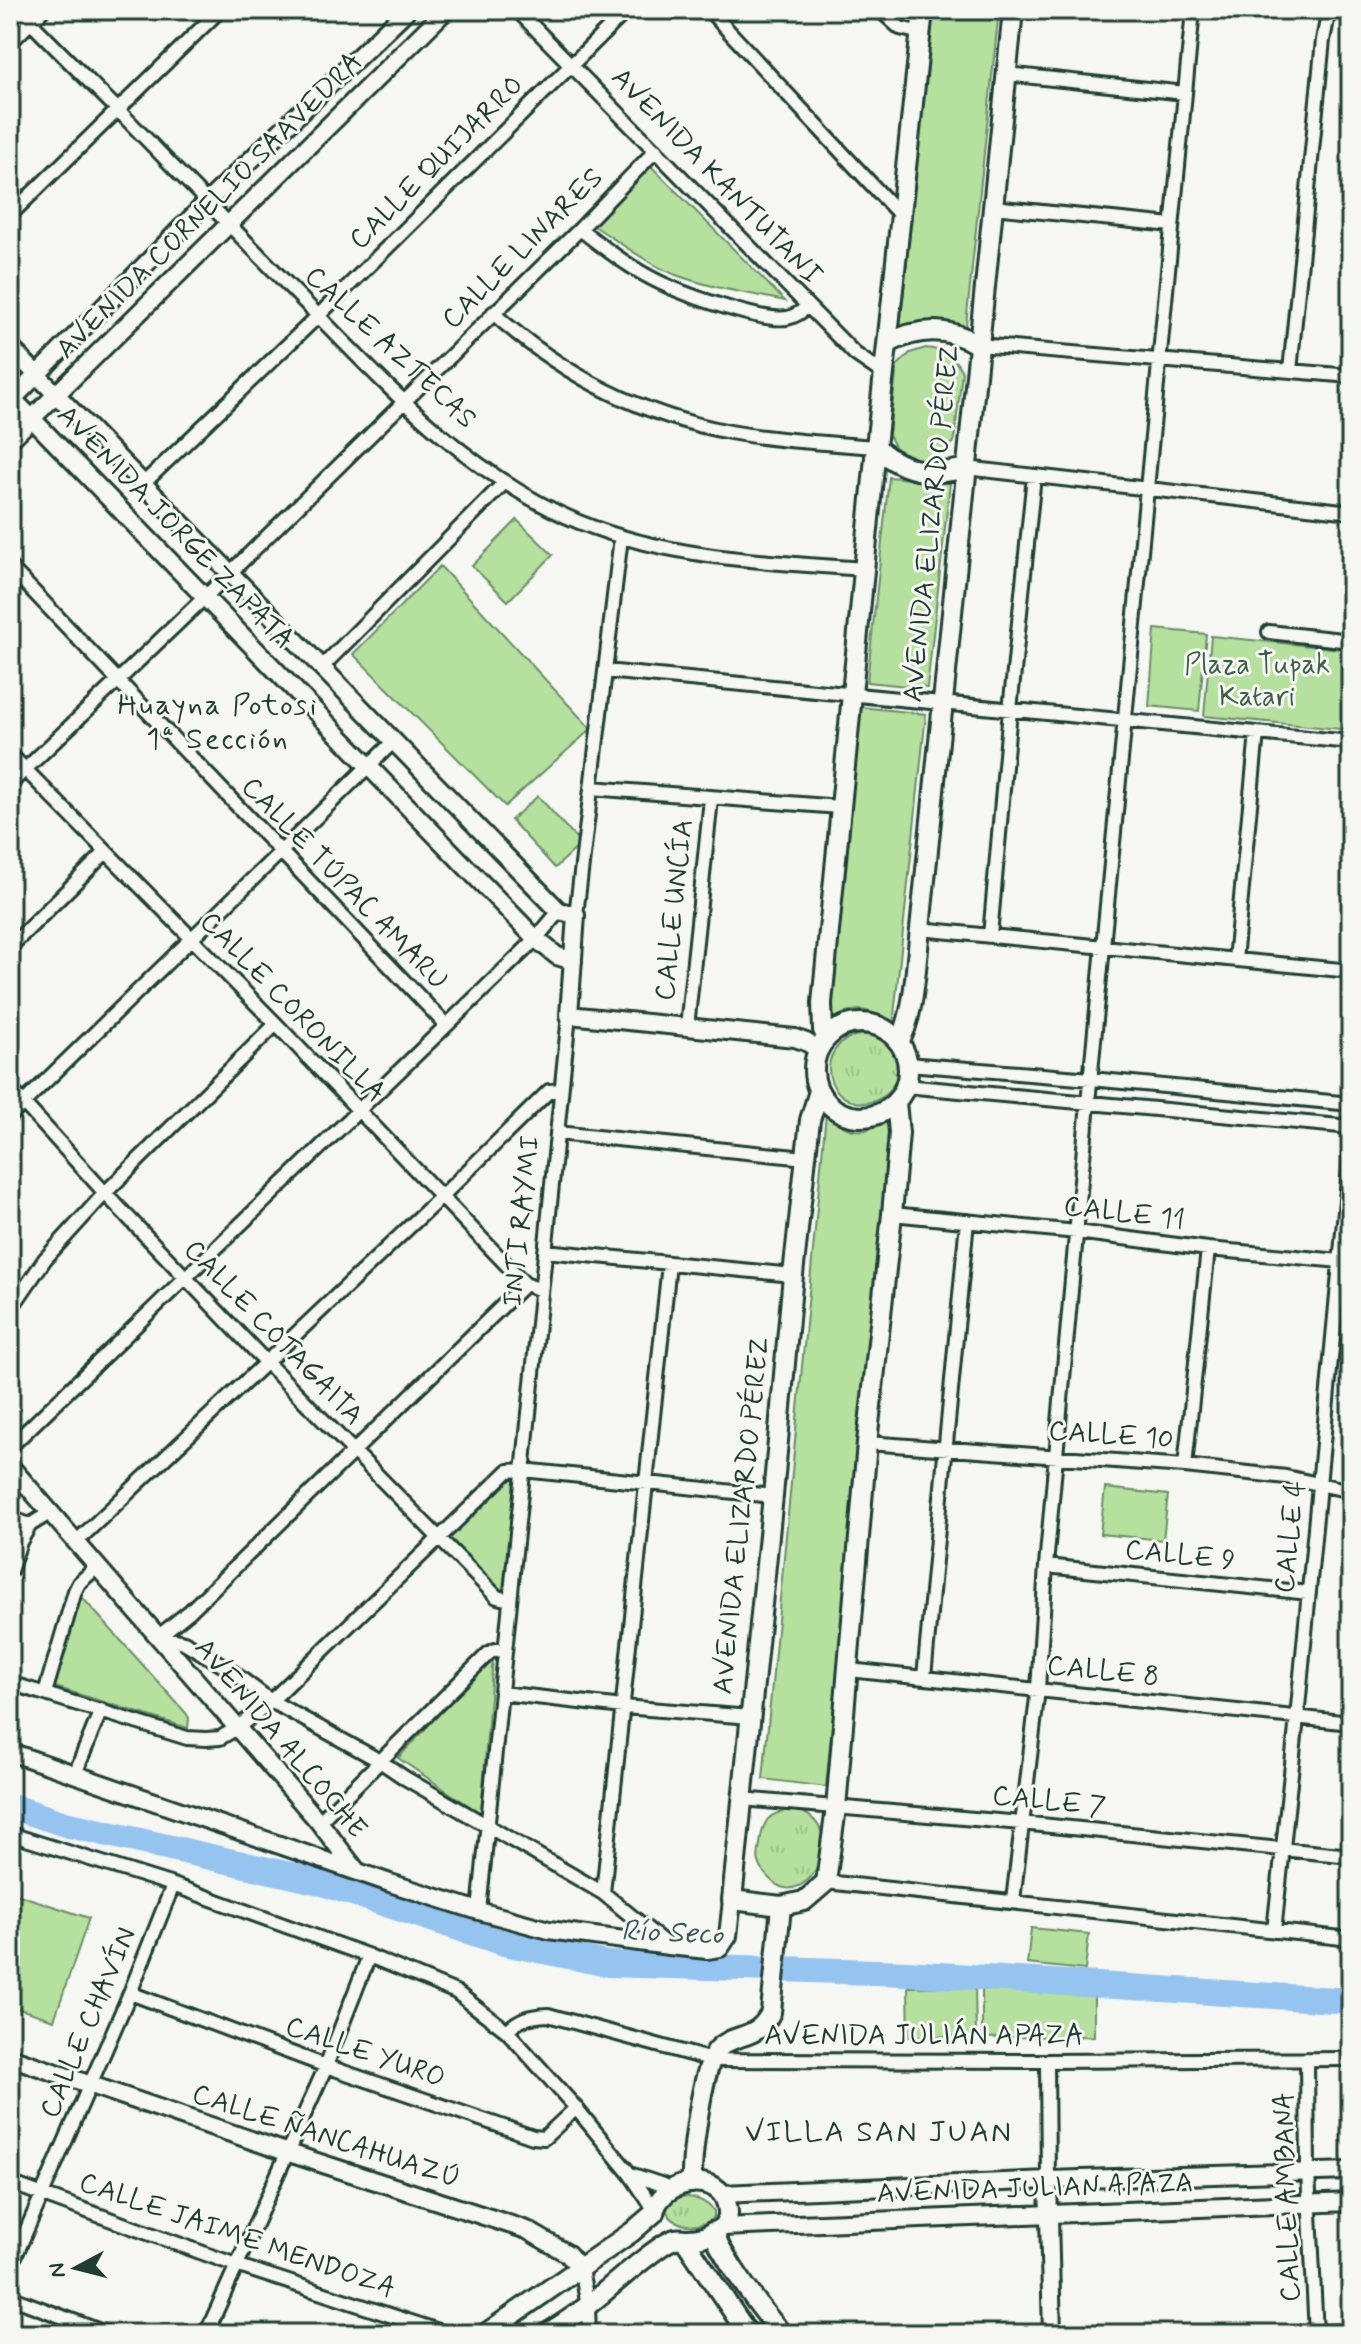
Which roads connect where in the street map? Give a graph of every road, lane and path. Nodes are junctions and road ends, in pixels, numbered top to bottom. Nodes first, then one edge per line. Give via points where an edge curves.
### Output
1 (19, 10) edge
2 (43, 10) edge
3 (220, 10) edge
4 (407, 10) edge
5 (446, 10) edge
6 (517, 10) edge
7 (627, 10) edge
8 (709, 10) edge
9 (880, 10) edge
10 (923, 10) edge
11 (1013, 10) edge
12 (1193, 10) edge
13 (1329, 10) edge
14 (31, 22) junction
15 (921, 33) junction
16 (10, 43) edge
17 (571, 63) junction
18 (1006, 74) junction
19 (1185, 93) junction
20 (118, 110) junction
21 (656, 150) junction
22 (206, 203) junction
23 (993, 207) junction
24 (10, 215) edge
25 (901, 216) junction
26 (228, 224) junction
27 (1172, 225) junction
28 (580, 229) junction
29 (808, 306) junction
30 (493, 313) junction
31 (319, 315) junction
32 (887, 344) junction
33 (978, 345) junction
34 (10, 347) edge
35 (1158, 359) junction
36 (1290, 371) junction
37 (37, 374) junction
38 (884, 374) junction
39 (1351, 376) edge
40 (56, 395) junction
41 (11, 399) edge
42 (404, 401) junction
43 (33, 418) junction
44 (10, 440) edge
45 (876, 447) junction
46 (966, 468) junction
47 (1034, 476) junction
48 (505, 482) junction
49 (143, 484) junction
50 (1147, 489) junction
51 (1351, 512) edge
52 (621, 537) junction
53 (10, 567) edge
54 (864, 569) junction
55 (231, 572) junction
56 (205, 596) junction
57 (1269, 632) dead end
58 (1351, 641) edge
59 (321, 668) junction
60 (605, 671) junction
61 (118, 681) junction
62 (852, 695) junction
63 (942, 703) junction
64 (1010, 710) junction
65 (1125, 721) junction
66 (1257, 733) junction
67 (393, 742) junction
68 (1351, 742) edge
69 (10, 754) edge
70 (370, 766) junction
71 (25, 770) junction
72 (10, 784) edge
73 (591, 788) junction
74 (711, 799) junction
75 (840, 807) junction
76 (106, 852) junction
77 (282, 852) junction
78 (568, 913) junction
79 (920, 929) junction
80 (990, 936) junction
81 (191, 938) junction
82 (536, 939) junction
83 (10, 947) edge
84 (1104, 947) junction
85 (1235, 960) junction
86 (573, 961) junction
87 (1351, 971) edge
88 (569, 1015) junction
89 (276, 1024) junction
90 (446, 1025) junction
91 (687, 1027) junction
92 (899, 1042) junction
93 (823, 1044) junction
94 (908, 1064) junction
95 (1091, 1079) junction
96 (10, 1088) edge
97 (561, 1090) junction
98 (819, 1091) junction
99 (901, 1094) junction
100 (23, 1102) junction
101 (1088, 1103) junction
102 (1351, 1104) edge
103 (358, 1110) junction
104 (10, 1116) edge
105 (1351, 1127) edge
106 (557, 1133) junction
107 (1351, 1147) edge
108 (806, 1158) junction
109 (105, 1193) junction
110 (441, 1197) junction
111 (892, 1214) junction
112 (967, 1221) junction
113 (1077, 1232) junction
114 (1208, 1249) junction
115 (545, 1251) junction
116 (1346, 1262) edge
117 (669, 1264) junction
118 (793, 1275) junction
119 (186, 1277) junction
120 (525, 1284) junction
121 (541, 1290) junction
122 (10, 1310) edge
123 (267, 1363) junction
124 (867, 1443) junction
125 (10, 1447) edge
126 (945, 1448) junction
127 (353, 1451) junction
128 (1056, 1458) junction
129 (10, 1466) edge
130 (1185, 1466) junction
131 (523, 1470) junction
132 (645, 1482) junction
133 (1320, 1484) junction
134 (1351, 1491) edge
135 (773, 1496) junction
136 (51, 1512) junction
137 (10, 1518) edge
138 (30, 1525) junction
139 (438, 1538) junction
140 (76, 1542) junction
141 (98, 1566) junction
142 (1046, 1566) junction
143 (10, 1571) edge
144 (1309, 1593) junction
145 (510, 1600) junction
146 (159, 1636) junction
147 (505, 1650) junction
148 (849, 1670) junction
149 (924, 1677) junction
150 (10, 1683) edge
151 (1038, 1689) junction
152 (45, 1693) junction
153 (501, 1693) junction
154 (271, 1701) junction
155 (623, 1707) junction
156 (101, 1710) junction
157 (751, 1717) junction
158 (1297, 1718) junction
159 (1351, 1723) edge
160 (237, 1728) junction
161 (10, 1752) edge
162 (380, 1761) junction
163 (75, 1774) junction
164 (742, 1799) junction
165 (836, 1808) junction
166 (319, 1822) junction
167 (1021, 1823) junction
168 (487, 1826) junction
169 (10, 1834) edge
170 (1284, 1850) junction
171 (1351, 1856) edge
172 (356, 1870) junction
173 (826, 1882) junction
174 (173, 1885) junction
175 (603, 1893) junction
176 (732, 1900) junction
177 (1013, 1901) junction
178 (781, 1906) junction
179 (479, 1911) junction
180 (1274, 1931) junction
181 (1351, 1939) edge
182 (669, 1946) junction
183 (369, 1956) junction
184 (130, 1993) junction
185 (507, 2031) junction
186 (10, 2057) edge
187 (1307, 2059) junction
188 (1351, 2059) edge
189 (712, 2060) junction
190 (1047, 2061) junction
191 (326, 2066) junction
192 (90, 2085) junction
193 (576, 2108) junction
194 (286, 2152) junction
195 (1351, 2171) edge
196 (1308, 2172) junction
197 (630, 2174) junction
198 (1048, 2180) junction
199 (10, 2183) edge
200 (692, 2183) junction
201 (672, 2188) junction
202 (722, 2194) junction
203 (42, 2195) junction
204 (1351, 2202) edge
205 (1310, 2204) junction
206 (654, 2211) junction
207 (1049, 2214) junction
208 (717, 2230) junction
209 (679, 2239) junction
210 (236, 2265) junction
211 (10, 2268) edge
212 (581, 2269) junction
213 (10, 2297) edge
214 (588, 2306) junction
215 (1351, 2331) edge
216 (1316, 2333) edge
217 (108, 2334) edge
218 (206, 2334) edge
219 (448, 2334) edge
220 (485, 2334) edge
221 (546, 2334) edge
222 (589, 2334) edge
223 (748, 2334) edge
224 (782, 2334) edge
225 (1052, 2334) edge
226 (1266, 2334) edge

1 - 14 street, CALLE AZTECAS
2 - 14 street
3 - 20 street
4 - 22 street, AVENIDA CORNELIO SAAVEDRA
5 - 26 street, AVENIDA CORNELIO SAAVEDRA
6 - 17 street, AVENIDA KANTUTANI
7 - 17 street, CALLE QUIJARRO
8 - 25 street
9 - 15 street via 900,28
10 - 15 main road
11 - 18 main road, AVENIDA ELIZARDO PÉREZ
12 - 19 street
13 - 36 street
14 - 16 street
14 - 20 street, CALLE AZTECAS
15 - 25 main road
17 - 21 street, AVENIDA KANTUTANI
17 - 31 street, CALLE QUIJARRO
18 - 19 street
18 - 23 main road, AVENIDA ELIZARDO PÉREZ
19 - 27 street
20 - 22 street, CALLE AZTECAS
20 - 24 street
21 - 28 street, CALLE LINARES
21 - 29 street, AVENIDA KANTUTANI
22 - 26 street, CALLE AZTECAS
22 - 37 street, AVENIDA CORNELIO SAAVEDRA
23 - 27 street
23 - 33 main road, AVENIDA ELIZARDO PÉREZ
25 - 32 main road
26 - 31 street, CALLE AZTECAS
26 - 40 street, AVENIDA CORNELIO SAAVEDRA
27 - 35 street
28 - 29 street via 651,279 709,302 775,318 787,318
28 - 30 street, CALLE LINARES
29 - 38 street, AVENIDA KANTUTANI via 855,354
30 - 42 street, CALLE LINARES
30 - 45 street via 564,368 669,417 734,433
31 - 42 street, CALLE AZTECAS
31 - 49 street, CALLE QUIJARRO
32 - 33 main road via 908,334 939,331
32 - 38 main road
33 - 35 street
33 - 46 main road, AVENIDA ELIZARDO PÉREZ
34 - 37 street, AVENIDA JORGE ZAPATA
35 - 36 street
35 - 50 street
36 - 39 street
37 - 40 street, AVENIDA JORGE ZAPATA
37 - 41 street, AVENIDA CORNELIO SAAVEDRA
38 - 45 main road
40 - 43 street, AVENIDA CORNELIO SAAVEDRA
40 - 49 street, AVENIDA JORGE ZAPATA
41 - 43 street, AVENIDA JORGE ZAPATA
42 - 48 street, CALLE AZTECAS
42 - 55 street, CALLE LINARES
43 - 44 street, AVENIDA CORNELIO SAAVEDRA
43 - 56 street, AVENIDA JORGE ZAPATA
45 - 46 main road via 918,470
45 - 54 main road
46 - 47 street
46 - 63 main road, AVENIDA ELIZARDO PÉREZ
47 - 50 street
47 - 64 street
48 - 52 street, CALLE AZTECAS via 556,511
48 - 59 street
49 - 55 street, AVENIDA JORGE ZAPATA
50 - 51 street
50 - 65 street
52 - 54 street, CALLE AZTECAS via 745,560
52 - 60 street, INTI RAYMI
53 - 61 street, CALLE TÚPAC AMARU
54 - 62 main road
55 - 56 street, CALLE LINARES
55 - 59 street, AVENIDA JORGE ZAPATA
56 - 61 street, CALLE LINARES
56 - 70 street, AVENIDA JORGE ZAPATA
57 - 58 street
59 - 67 street, AVENIDA JORGE ZAPATA
60 - 62 street
60 - 73 street, INTI RAYMI
61 - 71 street, CALLE LINARES
61 - 77 street, CALLE TÚPAC AMARU
62 - 63 street
62 - 75 main road
63 - 64 street
63 - 79 main road, AVENIDA ELIZARDO PÉREZ
64 - 65 street
64 - 80 street
65 - 66 street
65 - 84 street
66 - 68 street
66 - 85 street
67 - 70 street
67 - 78 street, AVENIDA JORGE ZAPATA
69 - 71 street, CALLE CORONILLA
70 - 77 street
70 - 82 street, AVENIDA JORGE ZAPATA
71 - 72 street, CALLE LINARES
71 - 76 street, CALLE CORONILLA
73 - 74 street
73 - 78 street, INTI RAYMI
74 - 75 street
74 - 91 street, CALLE UNCÍA
75 - 93 main road
76 - 81 street, CALLE CORONILLA
76 - 83 street
77 - 81 street
77 - 90 street, CALLE TÚPAC AMARU
78 - 82 street
78 - 86 street, INTI RAYMI
79 - 80 street
79 - 92 main road, AVENIDA ELIZARDO PÉREZ via 909,1017
80 - 84 street
81 - 89 street, CALLE CORONILLA
81 - 100 street
82 - 86 street, AVENIDA JORGE ZAPATA
82 - 90 street
84 - 85 street
84 - 95 street
85 - 87 street
86 - 88 street, INTI RAYMI
88 - 91 street
88 - 97 street, INTI RAYMI
89 - 103 street, CALLE CORONILLA
89 - 109 street
90 - 103 street
91 - 93 street
92 - 93 main road via 886,1030 860,1023 842,1027
92 - 94 main road
93 - 98 main road via 815,1074
94 - 95 street
94 - 99 main road
95 - 101 street
95 - 102 street
96 - 100 street, CALLE COTAGAITA
97 - 106 street, INTI RAYMI
97 - 110 street via 549,1091
98 - 99 main road via 838,1110 855,1116 873,1116
98 - 108 main road, AVENIDA ELIZARDO PÉREZ
99 - 101 street
99 - 111 main road
100 - 104 street
100 - 109 street, CALLE COTAGAITA
101 - 105 street
101 - 113 street
103 - 110 street, CALLE CORONILLA
103 - 119 street
106 - 108 street
106 - 115 street, INTI RAYMI
107 - 116 street, CALLE 4
108 - 118 main road, AVENIDA ELIZARDO PÉREZ
109 - 119 street, CALLE COTAGAITA
109 - 122 street via 45,1259
110 - 120 street, CALLE CORONILLA
110 - 123 street
111 - 112 street, CALLE 11
111 - 124 main road
112 - 113 street, CALLE 11
112 - 126 street
113 - 114 street, CALLE 11
113 - 128 street
114 - 116 street, CALLE 11
114 - 130 street
115 - 117 street
115 - 121 street, INTI RAYMI
116 - 133 street, CALLE 4
117 - 118 street
117 - 132 street
118 - 135 main road, AVENIDA ELIZARDO PÉREZ
119 - 123 street, CALLE COTAGAITA
119 - 125 street
120 - 121 street, CALLE CORONILLA
120 - 127 street
121 - 131 street, INTI RAYMI
123 - 127 street, CALLE COTAGAITA
123 - 140 street
124 - 126 street, CALLE 10
124 - 148 main road
126 - 128 street, CALLE 10
126 - 149 street
127 - 139 street, CALLE COTAGAITA
127 - 146 street
128 - 130 street, CALLE 10
128 - 142 street
129 - 136 street, AVENIDA ALCOCHE
130 - 133 street, CALLE 10
131 - 132 street
131 - 139 street via 508,1471
131 - 145 street, INTI RAYMI
132 - 135 street
132 - 155 street
133 - 134 street, CALLE 10
133 - 144 street, CALLE 4
135 - 157 main road, AVENIDA ELIZARDO PÉREZ
136 - 138 street
136 - 140 street, AVENIDA ALCOCHE
137 - 138 street
138 - 143 street
139 - 145 street, CALLE COTAGAITA via 490,1591
139 - 154 street
140 - 141 street, AVENIDA ALCOCHE
141 - 146 street, AVENIDA ALCOCHE
141 - 152 street via 75,1591
142 - 144 street, CALLE 9
142 - 151 street
144 - 158 street, CALLE 4
145 - 147 street, INTI RAYMI
146 - 154 street via 184,1642
146 - 160 street, AVENIDA ALCOCHE
147 - 153 street, INTI RAYMI
147 - 162 street via 489,1653
148 - 149 street, CALLE 8
148 - 165 main road
149 - 151 street, CALLE 8
150 - 152 street
151 - 158 street, CALLE 8
151 - 167 street
152 - 156 street
153 - 155 street
153 - 168 street, INTI RAYMI
154 - 160 street
154 - 162 street
155 - 157 street
155 - 175 street
156 - 160 street via 187,1738 220,1738
156 - 163 street
157 - 164 main road, AVENIDA ELIZARDO PÉREZ
158 - 159 street, CALLE 8
158 - 170 street, CALLE 4
160 - 166 street, AVENIDA ALCOCHE
161 - 163 street
162 - 166 street
162 - 168 street
163 - 172 street
164 - 165 street, CALLE 7
164 - 176 main road, AVENIDA ELIZARDO PÉREZ
165 - 167 street, CALLE 7
165 - 173 main road
166 - 172 street, AVENIDA ALCOCHE
167 - 170 street, CALLE 7
167 - 177 street
168 - 175 street
168 - 179 street, INTI RAYMI
169 - 174 street
170 - 171 street, CALLE 7
170 - 180 street, CALLE 4
172 - 179 street, AVENIDA ALCOCHE
173 - 177 street
173 - 178 main road via 804,1901
174 - 183 street
174 - 184 street, CALLE CHAVÍN
175 - 182 street
176 - 178 main road
176 - 182 street, AVENIDA ALCOCHE via 728,1936 720,1948
177 - 180 street
178 - 189 main road via 771,2012 759,2030 726,2044
179 - 182 street, AVENIDA ALCOCHE via 549,1930
180 - 181 street
183 - 185 street via 456,1992
183 - 191 street
184 - 191 street, CALLE YURO
184 - 192 street, CALLE CHAVÍN
185 - 189 street, AVENIDA JULIÁN APAZA via 528,2016 548,2015
185 - 193 street
186 - 192 street, CALLE ÑANCAHUAZÚ
187 - 188 street, AVENIDA JULIÁN APAZA
187 - 190 street, AVENIDA JULIÁN APAZA
187 - 196 street, CALLE AMBANA
189 - 190 street, AVENIDA JULIÁN APAZA
189 - 200 main road via 693,2146
190 - 198 street
191 - 193 street, CALLE YURO via 540,2138
191 - 194 street
192 - 194 street, CALLE ÑANCAHUAZÚ
192 - 203 street, CALLE CHAVÍN
193 - 197 street
194 - 210 street
194 - 212 street, CALLE ÑANCAHUAZÚ via 527,2230 568,2254
195 - 196 street, AVENIDA JULIAN APAZA
196 - 198 street, AVENIDA JULIAN APAZA
196 - 205 street, CALLE AMBANA
197 - 201 street
197 - 206 street
198 - 202 street, AVENIDA JULIAN APAZA
198 - 207 street
199 - 203 street, CALLE JAIME MENDOZA
200 - 201 main road
200 - 202 main road
201 - 206 main road
202 - 208 main road via 728,2220
203 - 210 street, CALLE JAIME MENDOZA
203 - 211 street, CALLE CHAVÍN
204 - 205 street, AVENIDA JULIAN APAZA
205 - 207 street, AVENIDA JULIAN APAZA
205 - 216 street, CALLE AMBANA
206 - 209 main road via 662,2232
206 - 212 main road
207 - 208 street, AVENIDA JULIAN APAZA
207 - 225 street
208 - 209 main road
208 - 224 main road via 731,2268
209 - 214 main road
209 - 223 main road
210 - 218 street
210 - 219 street, CALLE JAIME MENDOZA
212 - 214 street
212 - 220 main road
213 - 217 street
214 - 221 main road
214 - 222 street
215 - 216 street
216 - 226 street

